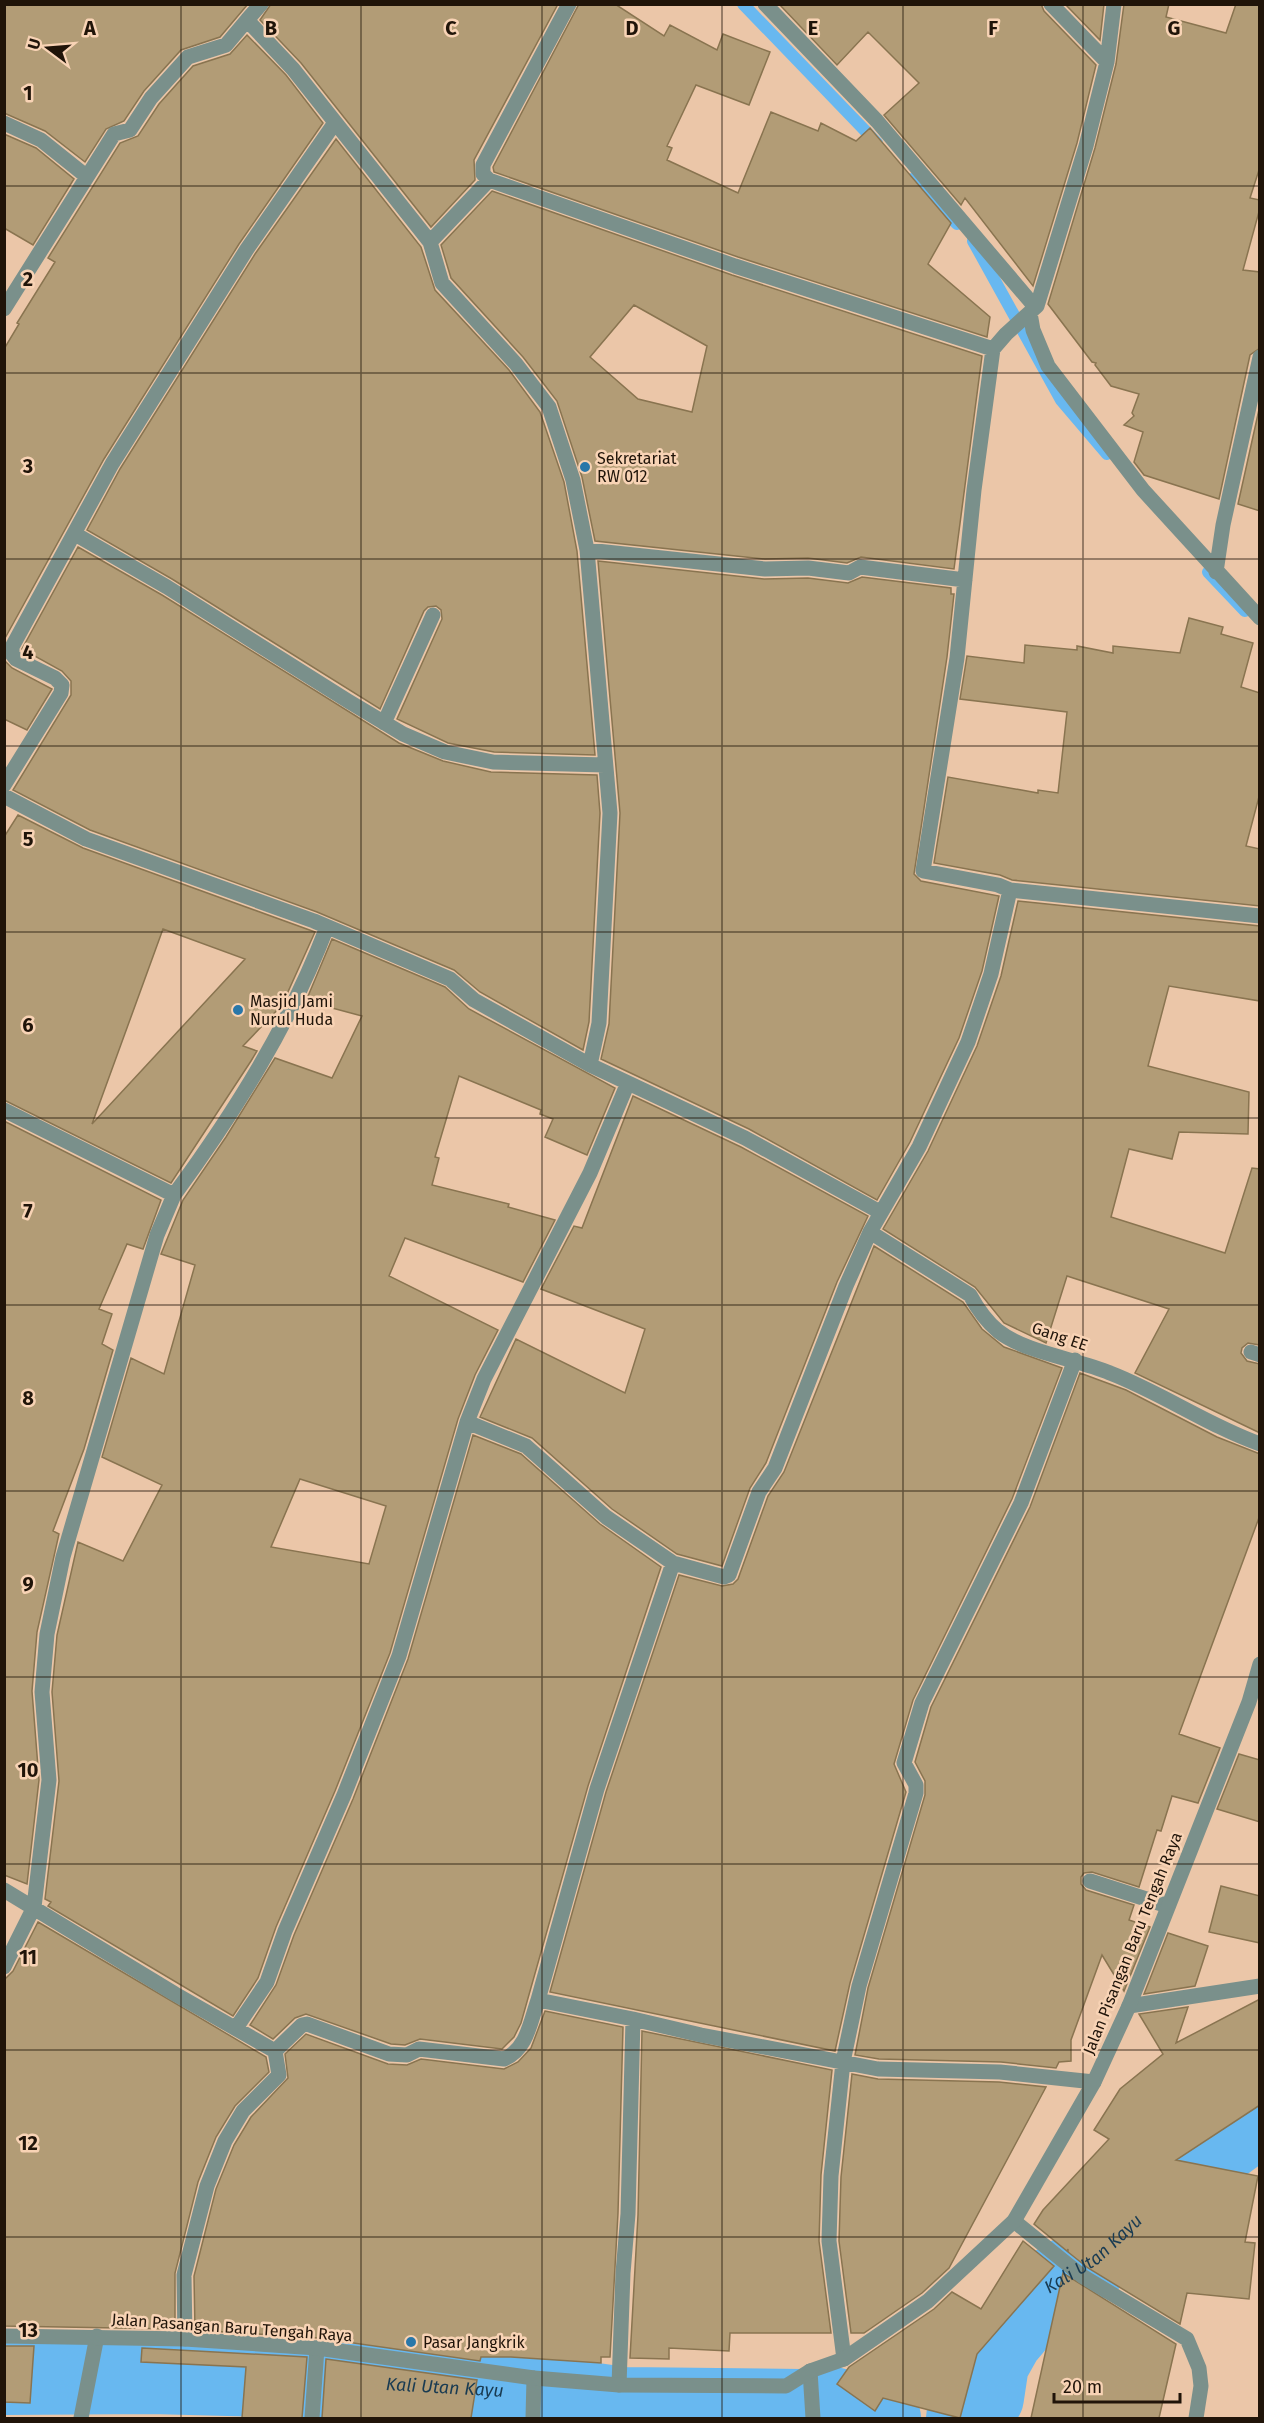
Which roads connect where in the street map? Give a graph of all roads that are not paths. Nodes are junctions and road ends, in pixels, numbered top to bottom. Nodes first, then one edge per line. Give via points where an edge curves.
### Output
1 (569, 4) edge
2 (765, 4) edge
3 (1052, 4) edge
4 (1114, 4) edge
5 (258, 5) edge
6 (247, 20) junction
7 (1107, 62) junction
8 (4, 123) edge
9 (334, 124) junction
10 (86, 176) junction
11 (489, 180) junction
12 (430, 242) junction
13 (4, 309) edge
14 (1030, 313) junction
15 (993, 349) junction
16 (1260, 357) edge
17 (75, 534) junction
18 (587, 550) junction
19 (1216, 572) junction
20 (965, 580) junction
21 (433, 615) dead end
22 (1260, 618) edge
23 (384, 723) junction
24 (605, 765) junction
25 (4, 785) edge
26 (4, 796) edge
27 (1010, 890) junction
28 (1260, 916) edge
29 (327, 927) junction
30 (590, 1065) junction
31 (627, 1085) junction
32 (4, 1110) edge
33 (174, 1195) junction
34 (880, 1212) junction
35 (870, 1233) junction
36 (1076, 1360) junction
37 (466, 1422) junction
38 (1260, 1444) edge
39 (673, 1563) junction
40 (1260, 1664) edge
41 (1090, 1881) dead end
42 (4, 1890) edge
43 (1168, 1906) junction
44 (34, 1907) junction
45 (4, 1967) edge
46 (1260, 1986) edge
47 (538, 2000) junction
48 (1129, 2006) junction
49 (633, 2019) junction
50 (236, 2028) junction
51 (275, 2050) junction
52 (843, 2062) junction
53 (1094, 2082) junction
54 (1014, 2221) junction
55 (4, 2336) edge
56 (97, 2336) junction
57 (185, 2339) junction
58 (317, 2348) junction
59 (844, 2359) junction
60 (810, 2371) junction
61 (619, 2385) junction
62 (534, 2388) junction
63 (812, 2409) edge
64 (81, 2418) edge
65 (312, 2418) edge
66 (533, 2418) edge
67 (1196, 2418) edge

1 - 11 street via 483,165 483,174
2 - 14 street via 877,121 1030,301
3 - 7 street
4 - 7 street
5 - 6 street
6 - 9 street via 293,69
6 - 10 street via 226,45 188,57 130,130 114,134
7 - 14 street via 1074,190
8 - 10 street via 41,140
9 - 12 street
9 - 17 street via 247,249 112,464
10 - 13 street
11 - 12 street
11 - 15 street via 735,266
12 - 18 street via 442,283 516,364 549,407 573,480
14 - 15 street
14 - 19 street via 1048,366 1143,490
15 - 20 street
16 - 19 street
17 - 23 street
17 - 25 street via 12,647 16,659 62,685 61,693
18 - 20 street via 765,569 849,573 860,567
18 - 24 street
19 - 22 street
20 - 27 street via 957,658 923,871
21 - 23 street
23 - 24 street via 445,752 469,758
24 - 30 street via 610,813 606,899 599,1023
26 - 29 street via 86,839
27 - 28 street
27 - 34 street via 991,974 968,1042 919,1147
29 - 30 street via 450,979 474,1000
29 - 33 street via 295,1005 244,1092
30 - 31 street
31 - 34 street via 745,1137
31 - 37 street via 590,1173 533,1280
32 - 33 street
33 - 44 street via 157,1235 63,1557 47,1634 42,1692 49,1780
34 - 35 street
35 - 36 street, Gang EE via 970,1295 999,1332 1034,1348
35 - 39 street via 776,1468 759,1492 729,1575 724,1577
36 - 38 street, Gang EE via 1112,1373 1224,1431
36 - 52 street via 1021,1503 922,1703 904,1763 916,1793 859,1986
37 - 39 street via 526,1446 606,1516
37 - 50 street via 399,1656 267,1982
39 - 47 street via 597,1789
40 - 43 street, Jalan Pisangan Baru Tengah Raya via 1249,1702
41 - 43 street
42 - 44 street
43 - 48 street, Jalan Pisangan Baru Tengah Raya
44 - 45 street
44 - 50 street
46 - 48 street
47 - 49 street
47 - 51 street via 524,2042 516,2054 504,2059 419,2049 407,2055 389,2054 307,2024
48 - 53 street, Jalan Pisangan Baru Tengah Raya
49 - 52 street
49 - 61 street
50 - 51 street
51 - 57 street via 279,2075 243,2111 225,2141 207,2186 184,2275
52 - 53 street via 878,2069 1000,2072
52 - 59 street via 831,2176 829,2241
53 - 54 street, Jalan Pisangan Baru Tengah Raya
54 - 59 street, Jalan Pisangan Baru Tengah Raya via 928,2301
54 - 67 street via 1077,2272 1187,2339 1199,2368 1201,2386
55 - 56 street, Jalan Pasangan Baru Tengah Raya
56 - 57 street, Jalan Pasangan Baru Tengah Raya
56 - 64 street
57 - 58 street, Jalan Pasangan Baru Tengah Raya
58 - 62 street, Jalan Pasangan Baru Tengah Raya
58 - 65 street
59 - 60 street, Jalan Pisangan Baru Tengah Raya
60 - 61 street, Jalan Pasangan Baru Tengah Raya via 786,2386
60 - 63 street
61 - 62 street, Jalan Pasangan Baru Tengah Raya
62 - 66 street

